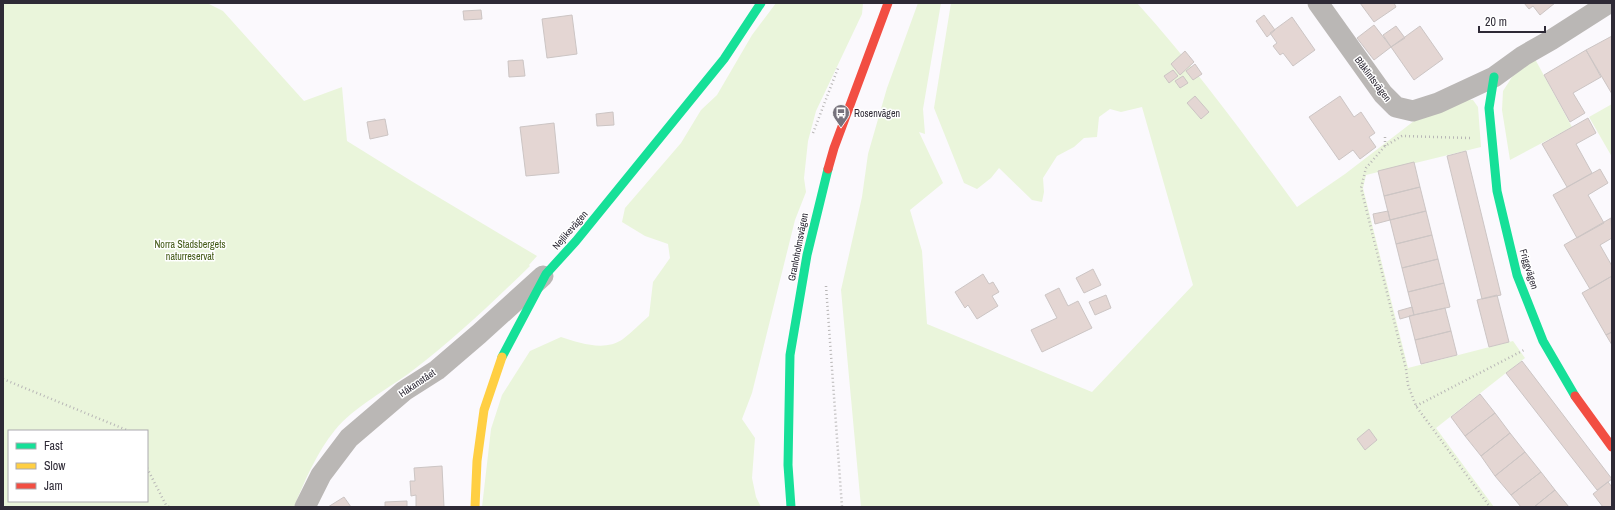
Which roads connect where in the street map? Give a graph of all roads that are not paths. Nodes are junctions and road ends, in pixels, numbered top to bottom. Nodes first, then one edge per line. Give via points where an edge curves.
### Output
1 (761, 3) edge
2 (888, 3) edge
3 (1318, 3) edge
4 (1608, 3) edge
5 (1494, 76) junction
6 (546, 274) junction
7 (1612, 447) edge
8 (305, 507) edge
9 (475, 507) edge
10 (791, 507) edge

1 - 6 street, Nejlikevägen via 724,59 576,241
2 - 10 street, Granloholmsvägen via 834,148 807,255 790,355 788,465
3 - 5 street, Blåklintsvägen via 1383,94 1396,107 1413,111 1438,103
4 - 5 street, Blåklintsvägen
5 - 7 street, Friggvägen via 1489,108 1490,138 1497,191 1517,275 1543,341 1574,394
6 - 8 street, Håkanstået via 437,370 404,391 349,438 321,475
6 - 9 street, Nejlikevägen via 502,356 484,410 477,461

